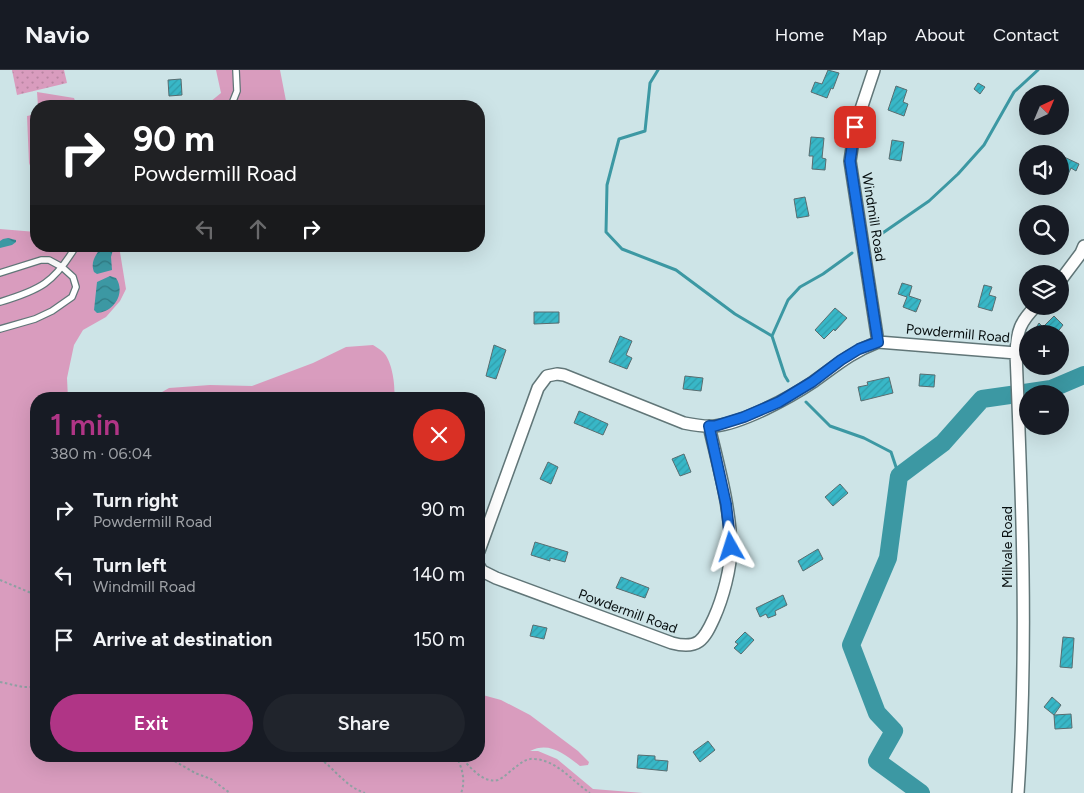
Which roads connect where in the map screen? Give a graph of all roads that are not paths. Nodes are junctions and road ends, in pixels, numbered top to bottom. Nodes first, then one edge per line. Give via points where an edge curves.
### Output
1 (236, 70) edge
2 (874, 70) edge
3 (233, 100) edge
4 (1084, 246) edge
5 (72, 252) edge
6 (62, 267) junction
7 (1069, 269) edge
8 (0, 273) edge
9 (0, 302) edge
10 (1029, 315) edge
11 (0, 329) edge
12 (878, 342) junction
13 (1016, 353) junction
14 (709, 426) junction
15 (485, 534) edge
16 (485, 572) edge
17 (1018, 793) edge

1 - 3 lane via 237,91
2 - 12 street, Windmill Road via 858,116 850,161
4 - 7 street
5 - 6 lane
6 - 8 lane via 44,259
6 - 9 lane via 43,286
6 - 11 lane via 76,281 76,289 70,299 44,316
10 - 13 street, Millvale Road via 1017,335
12 - 13 street, Powdermill Road
12 - 14 street, Powdermill Road via 859,349 779,402 744,417
13 - 17 street, Millvale Road via 1021,484 1023,726
14 - 15 street, Powdermill Road via 684,423 564,375 546,376 538,388
14 - 16 street, Powdermill Road via 726,504 731,547 729,568 716,614 707,634 698,644 672,643

